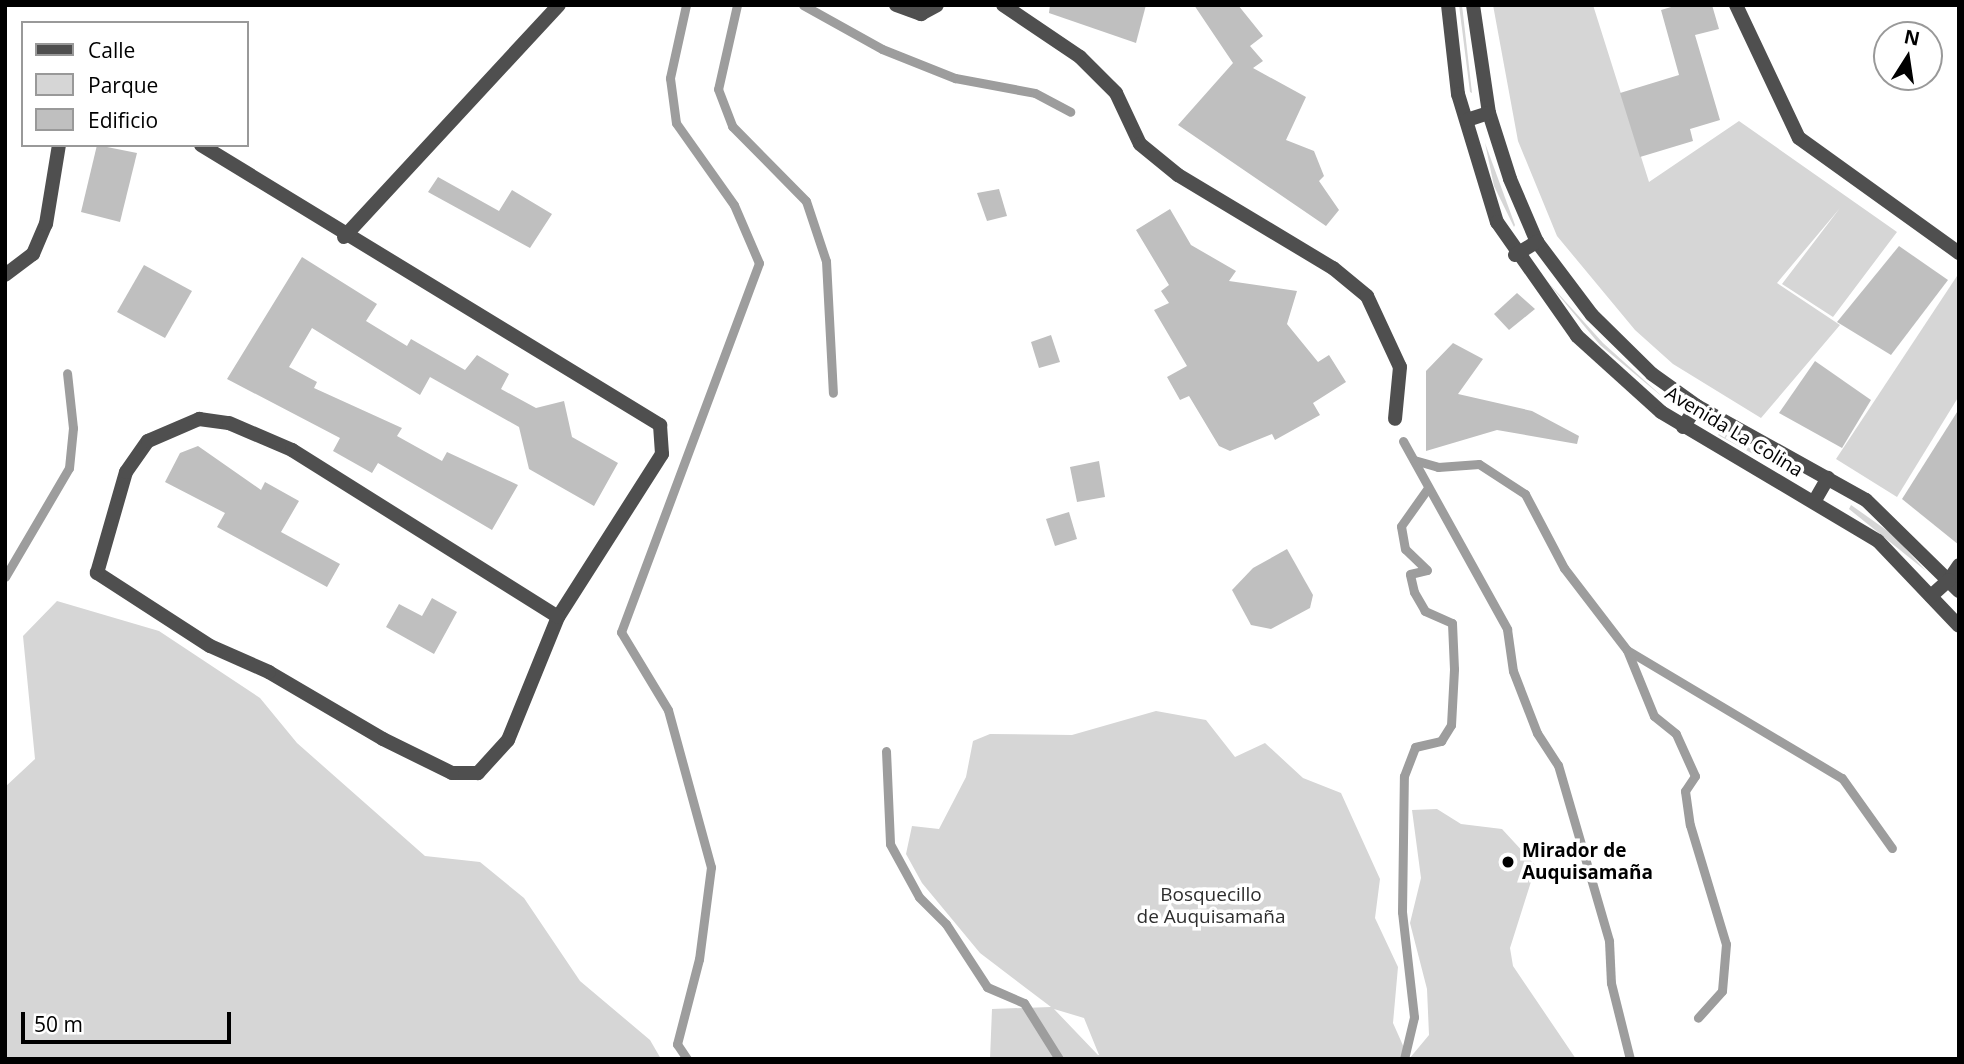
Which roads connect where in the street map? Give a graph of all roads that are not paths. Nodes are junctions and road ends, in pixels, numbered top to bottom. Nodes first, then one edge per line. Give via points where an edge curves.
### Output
1 (559, 5) edge
2 (896, 5) edge
3 (937, 5) edge
4 (1003, 5) edge
5 (1448, 5) edge
6 (1473, 5) edge
7 (1736, 5) edge
8 (1489, 113) junction
9 (1467, 120) junction
10 (60, 147) edge
11 (204, 147) edge
12 (344, 237) junction
13 (1537, 242) junction
14 (1959, 253) edge
15 (1516, 255) junction
16 (5, 275) edge
17 (1698, 406) junction
18 (1395, 419) dead end
19 (1684, 427) junction
20 (1828, 478) junction
21 (1814, 502) junction
22 (1959, 565) edge
23 (1954, 585) edge
24 (1931, 596) junction
25 (558, 617) junction
26 (1959, 626) edge

1 - 12 street
2 - 3 street via 921,14
4 - 18 street via 1107,84 1140,144 1178,176 1333,268 1367,296 1400,367 1402,398
5 - 9 street, Avenida La Colina
6 - 8 street, Avenida La Colina
7 - 14 street via 1799,138
8 - 9 street
8 - 13 street, Avenida La Colina
9 - 15 street, Avenida La Colina via 1486,193
10 - 16 street via 42,234 33,254
11 - 12 street
12 - 25 street via 433,283 660,425 656,465
13 - 15 street
13 - 17 street, Avenida La Colina via 1620,345
15 - 19 street, Avenida La Colina via 1595,356
17 - 19 street
17 - 20 street, Avenida La Colina
19 - 21 street, Avenida La Colina
20 - 21 street
20 - 23 street, Avenida La Colina via 1883,514
21 - 24 street, Avenida La Colina via 1878,541
22 - 23 street
23 - 24 street
24 - 26 street, Avenida La Colina
25 - 25 street via 292,450 229,423 199,419 148,441 126,472 101,545 97,573 130,597 452,773 478,773 508,740

